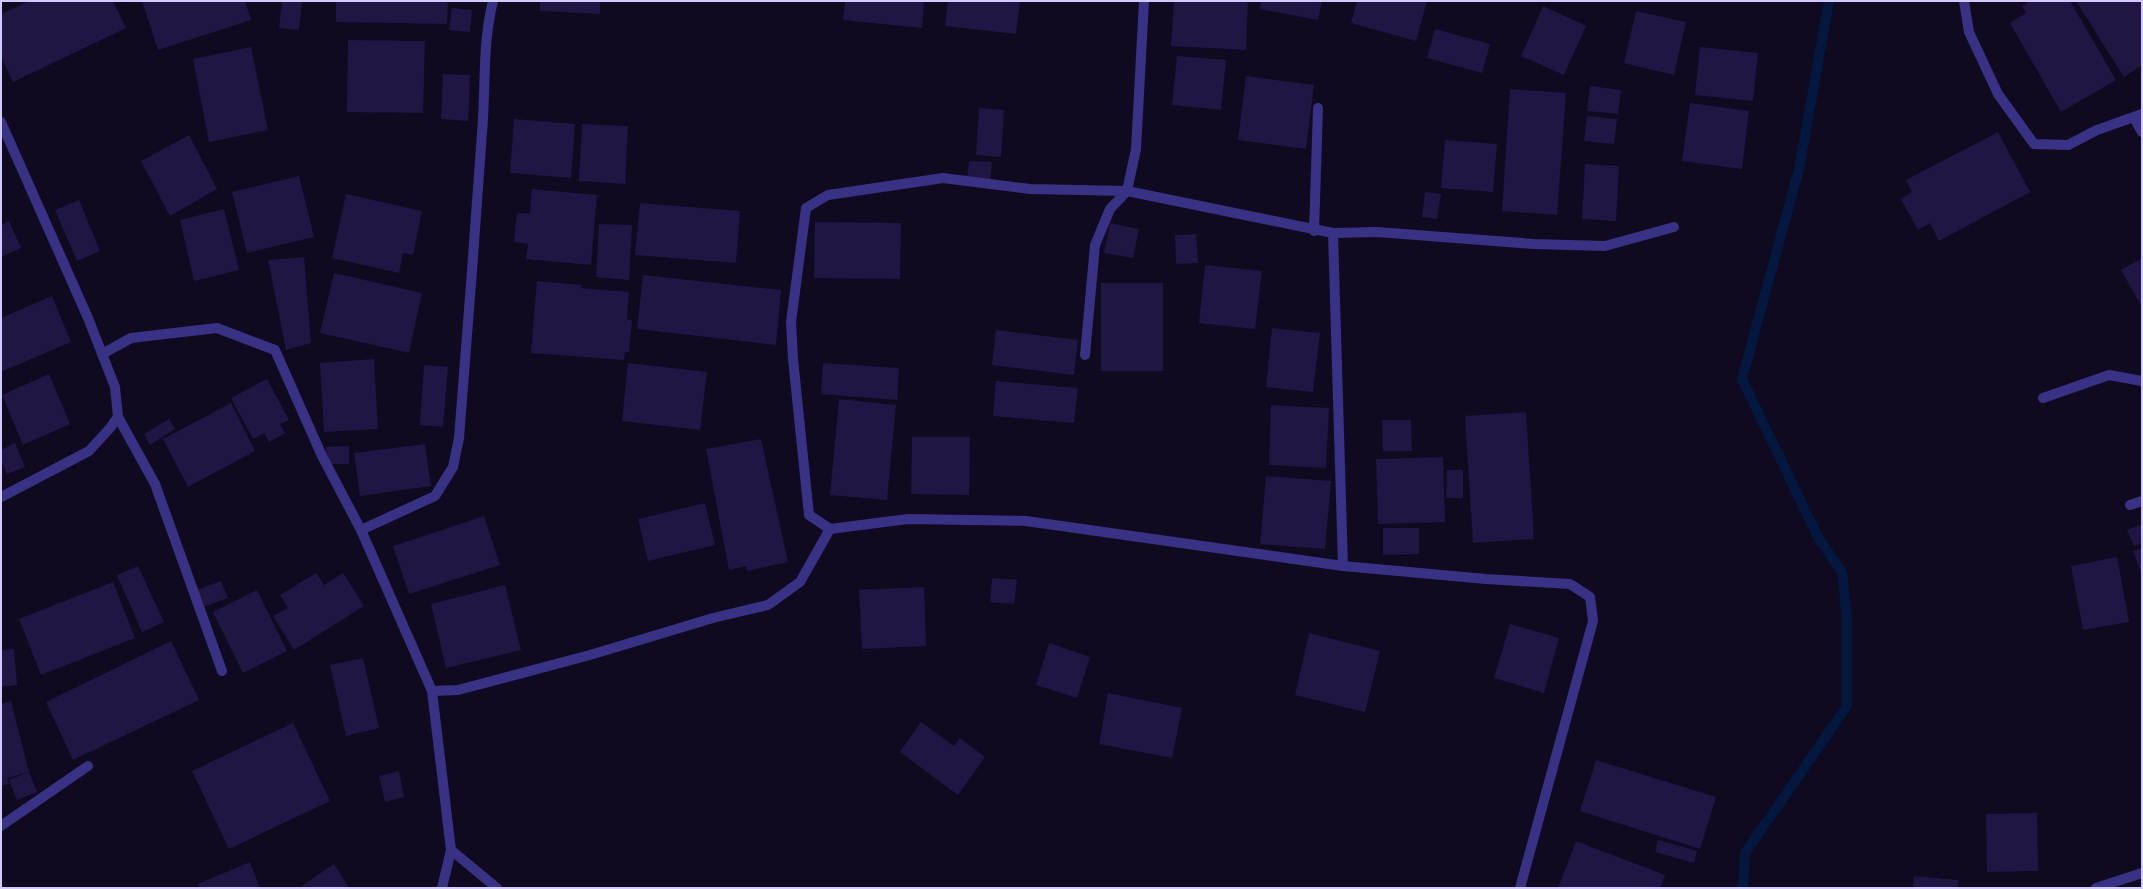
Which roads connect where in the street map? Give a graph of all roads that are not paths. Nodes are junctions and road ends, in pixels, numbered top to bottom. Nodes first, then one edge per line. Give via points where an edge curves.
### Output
1 (493, 1) edge
2 (1144, 1) edge
3 (1964, 1) edge
4 (1318, 108) dead end
5 (2138, 116) edge
6 (1, 122) edge
7 (2142, 132) edge
8 (1127, 191) junction
9 (1674, 226) dead end
10 (1314, 231) junction
11 (1333, 233) junction
12 (102, 354) junction
13 (1085, 355) dead end
14 (2142, 381) edge
15 (2043, 398) dead end
16 (118, 417) junction
17 (1, 497) edge
18 (2142, 501) edge
19 (2130, 506) dead end
20 (830, 529) junction
21 (360, 530) junction
22 (1343, 566) junction
23 (222, 671) dead end
24 (432, 691) junction
25 (88, 766) dead end
26 (1, 826) edge
27 (451, 850) junction
28 (2142, 873) edge
29 (442, 888) edge
30 (497, 888) edge
31 (1520, 888) edge
32 (2096, 888) edge

1 - 21 street via 487,24 484,115 459,438 453,467 435,496
2 - 8 street via 1136,149
3 - 5 street via 1969,32 1998,94 2034,144 2068,145 2097,130
4 - 10 street
5 - 7 street
6 - 12 street
8 - 10 street
8 - 13 street via 1110,209 1095,245
8 - 20 street via 1030,189 943,178 828,195 806,208 791,322 792,359 809,515
9 - 11 street via 1605,246 1534,244 1377,232
10 - 11 street
11 - 22 street
12 - 16 street via 115,387
12 - 21 street via 131,338 217,328 275,350 322,456
14 - 15 street via 2109,375
16 - 17 street via 89,450
16 - 23 street via 155,484
18 - 19 street
20 - 22 street via 908,519 1026,521
20 - 24 street via 800,582 768,605 713,618 590,655 458,690
21 - 24 street
22 - 31 street via 1570,584 1590,597 1593,621
24 - 27 street
25 - 26 street
27 - 29 street
27 - 30 street
28 - 32 street

